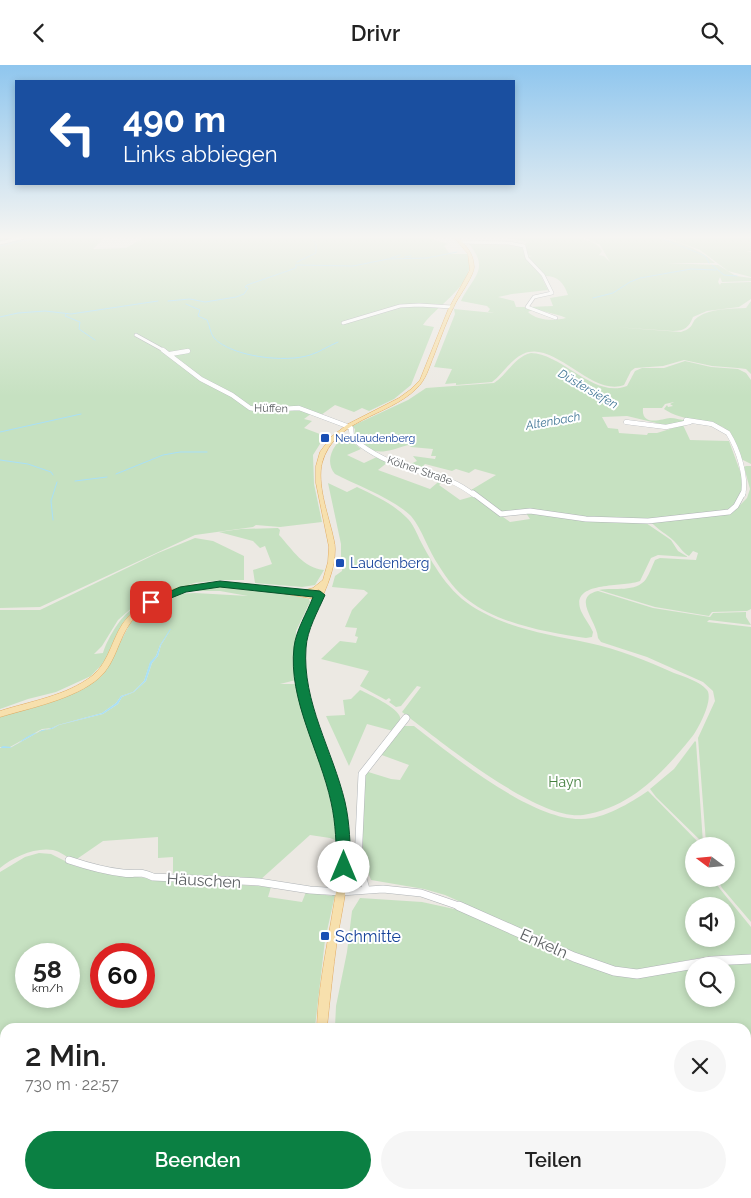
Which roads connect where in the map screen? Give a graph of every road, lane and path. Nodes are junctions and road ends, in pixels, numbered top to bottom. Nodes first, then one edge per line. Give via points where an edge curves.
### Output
1 (462, 290) edge
2 (550, 290) edge
3 (451, 308) junction
4 (556, 317) dead end
5 (343, 323) dead end
6 (136, 335) dead end
7 (188, 351) dead end
8 (170, 354) junction
9 (176, 354) junction
10 (176, 361) junction
11 (686, 420) dead end
12 (692, 421) junction
13 (626, 422) dead end
14 (347, 426) junction
15 (345, 434) dead end
16 (351, 434) junction
17 (327, 579) junction
18 (287, 592) junction
19 (304, 592) junction
20 (319, 597) junction
21 (0, 714) edge
22 (406, 718) dead end
23 (69, 861) dead end
24 (366, 889) junction
25 (341, 892) junction
26 (751, 959) edge
27 (322, 1023) edge

1 - 3 main road
2 - 4 street via 552,293 534,297 527,307
3 - 5 street via 406,305
3 - 14 main road via 426,374 417,387 401,399
6 - 8 street, Hüffen
7 - 9 street, Hüffen
8 - 9 street, Hüffen
8 - 10 street, Hüffen
9 - 10 street via 180,358
10 - 14 street, Hüffen via 250,408 299,408
11 - 12 street
12 - 13 street via 666,427
12 - 16 street, Kölner Straße via 719,426 730,434 748,488 741,503 728,512 648,521 586,519 530,511 501,514 457,483 368,451 354,441
14 - 16 street, Kölner Straße via 351,428
14 - 17 main road via 330,439 320,455 318,475 332,547
15 - 16 street
17 - 19 main road
17 - 20 main road
18 - 19 main road
18 - 20 main road
18 - 21 main road via 220,584 192,587 168,595 147,605 131,619 120,634 107,665 89,681 67,692
19 - 20 main road
20 - 25 main road via 303,635 300,673 341,816 345,855
22 - 24 street via 362,774 358,861
23 - 25 street, Häuschen via 126,874 143,872 153,877 259,882
24 - 25 street, Enkeln
24 - 26 street, Enkeln via 439,897 574,957 614,971 637,973 712,961
25 - 27 main road

